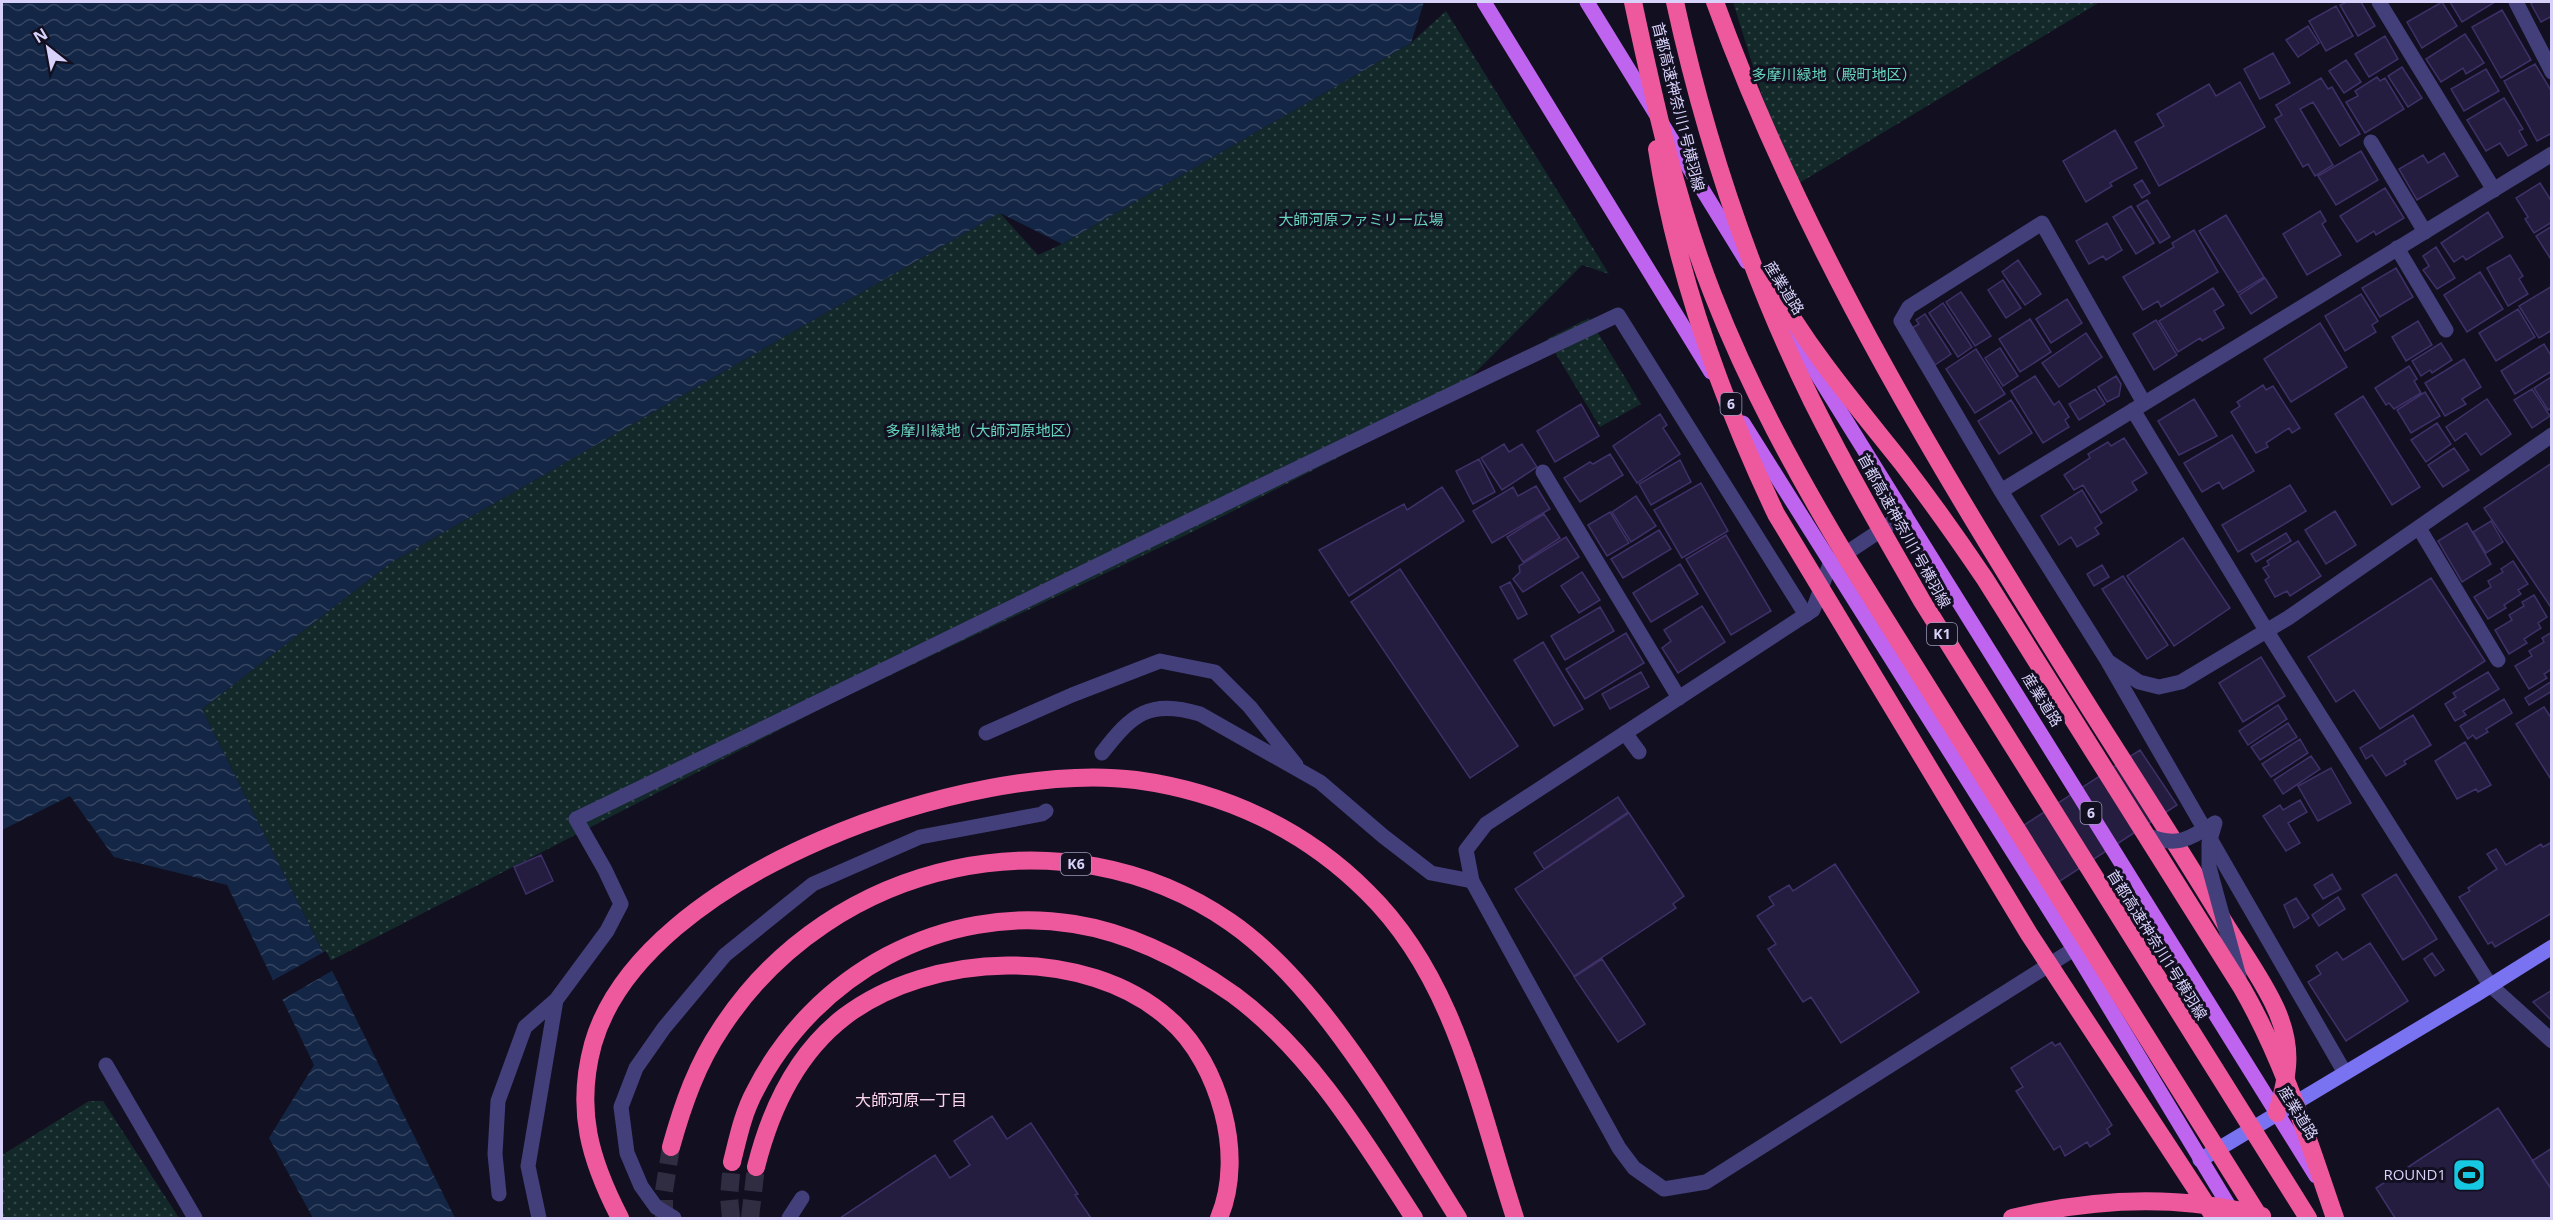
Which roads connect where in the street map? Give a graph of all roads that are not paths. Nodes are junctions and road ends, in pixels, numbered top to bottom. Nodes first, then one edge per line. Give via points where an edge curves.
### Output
1 (1484, 2) edge
2 (1587, 2) edge
3 (1633, 2) edge
4 (1675, 2) edge
5 (1715, 2) edge
6 (2379, 2) edge
7 (2516, 2) edge
8 (1648, 70) junction
9 (2552, 72) edge
10 (2371, 142) dead end
11 (2552, 154) edge
12 (2494, 190) junction
13 (1731, 202) junction
14 (2424, 232) junction
15 (2397, 248) junction
16 (2446, 330) dead end
17 (2139, 407) junction
18 (2552, 435) edge
19 (1543, 472) dead end
20 (2001, 491) junction
21 (1905, 514) junction
22 (2419, 528) junction
23 (1830, 564) junction
24 (1806, 615) junction
25 (2266, 630) junction
26 (2106, 660) junction
27 (2498, 660) dead end
28 (1679, 698) junction
29 (986, 733) dead end
30 (1625, 733) junction
31 (1639, 752) dead end
32 (1102, 753) dead end
33 (1302, 772) junction
34 (1046, 811) dead end
35 (2146, 835) junction
36 (1472, 881) junction
37 (2552, 947) edge
38 (2073, 949) junction
39 (2490, 985) junction
40 (2242, 988) junction
41 (556, 1000) junction
42 (2552, 1041) edge
43 (106, 1065) dead end
44 (2345, 1073) junction
45 (2277, 1113) junction
46 (671, 1147) tunnel mouth
47 (2200, 1160) junction
48 (732, 1162) tunnel mouth
49 (756, 1167) tunnel mouth
50 (499, 1194) dead end
51 (802, 1198) dead end
52 (195, 1218) edge
53 (539, 1218) edge
54 (620, 1218) edge
55 (674, 1218) edge
56 (789, 1218) edge
57 (1219, 1218) edge
58 (1414, 1218) edge
59 (1458, 1218) edge
60 (1515, 1218) edge
61 (2012, 1218) edge
62 (2215, 1218) edge
63 (2236, 1218) edge
64 (2260, 1218) edge
65 (2270, 1218) edge
66 (2308, 1218) edge
67 (2335, 1218) edge
68 (2342, 1218) edge

1 - 23 main road, 6
2 - 21 main road, 産業道路 / 6, bridge
3 - 8 highway, 首都高速神奈川1号横羽線, bridge
4 - 13 highway, 首都高速神奈川1号横羽線 / K1, bridge via 1691,73
5 - 45 highway via 1773,149 1838,280 1933,452 2275,1007 2289,1060
6 - 12 street
7 - 9 street
8 - 62 highway, bridge via 1664,189 1684,275 1751,462 1776,514 2029,934
8 - 64 highway, 首都高速神奈川1号横羽線, bridge via 1712,293 1764,411 1796,472 2015,830
10 - 14 street
11 - 12 street
12 - 14 street
13 - 35 highway, bridge via 1783,304 1839,385 1942,515
13 - 66 highway, 首都高速神奈川1号横羽線 / K1, bridge via 1785,342 1868,506 2068,838
14 - 15 street
15 - 16 street
15 - 17 street
17 - 20 street
17 - 20 street via 2042,223 1909,307 1901,321
17 - 25 street
18 - 22 street
19 - 28 street
20 - 26 street
21 - 23 street
21 - 45 main road, 産業道路 / 6
22 - 25 street
22 - 27 street
23 - 24 street via 1813,610
23 - 38 main road, 6
24 - 28 street
24 - 41 street via 1618,315 1331,450 576,819 621,904 607,931
25 - 26 street via 2181,682 2159,687 2139,682
25 - 39 street
26 - 44 street
28 - 30 street
29 - 33 street via 1160,661 1215,672 1250,707
30 - 31 street
30 - 36 street via 1486,825 1466,850
32 - 33 street via 1121,728 1151,708 1179,708 1200,714
33 - 36 street via 1320,782 1431,873
34 - 55 street via 920,837 823,879 725,955 636,1068 621,1107 627,1153 640,1186 656,1207
35 - 40 highway, bridge
35 - 40 street, bridge via 2159,841 2184,841 2215,824 2208,843 2209,867
36 - 38 street via 1618,1148 1634,1168 1664,1189 1706,1182
37 - 39 street
38 - 47 main road, 6
39 - 42 street
39 - 44 street
40 - 67 highway, bridge via 2275,1051
41 - 50 street via 525,1027 498,1101 495,1154
41 - 53 street via 528,1166
43 - 52 street
44 - 45 street
45 - 47 street
45 - 68 main road, 産業道路 / 6
46 - 59 highway, K6 via 701,1061 722,1026 778,960 815,929 897,884 946,869 995,861 1088,865 1165,886 1232,923 1263,949 1294,979 1348,1048
47 - 63 main road, 6
48 - 58 highway via 754,1092 771,1063 792,1033 842,984 906,944 936,933 970,924 1041,920 1074,924 1138,941 1234,996 1264,1021 1318,1079
49 - 57 highway via 767,1128 788,1084 804,1059 843,1018 893,988 923,977 954,970 1030,966 1061,970 1121,988 1146,1001 1190,1042 1218,1096 1226,1125 1229,1174
51 - 56 street
54 - 60 highway via 591,1152 585,1118 586,1082 594,1042 611,1003 637,965 675,928 767,867 874,818 984,789 1081,778 1134,780 1228,801 1305,842 1369,893 1419,957 1439,992 1472,1076
61 - 65 highway, bridge via 2067,1207 2138,1200 2225,1206

